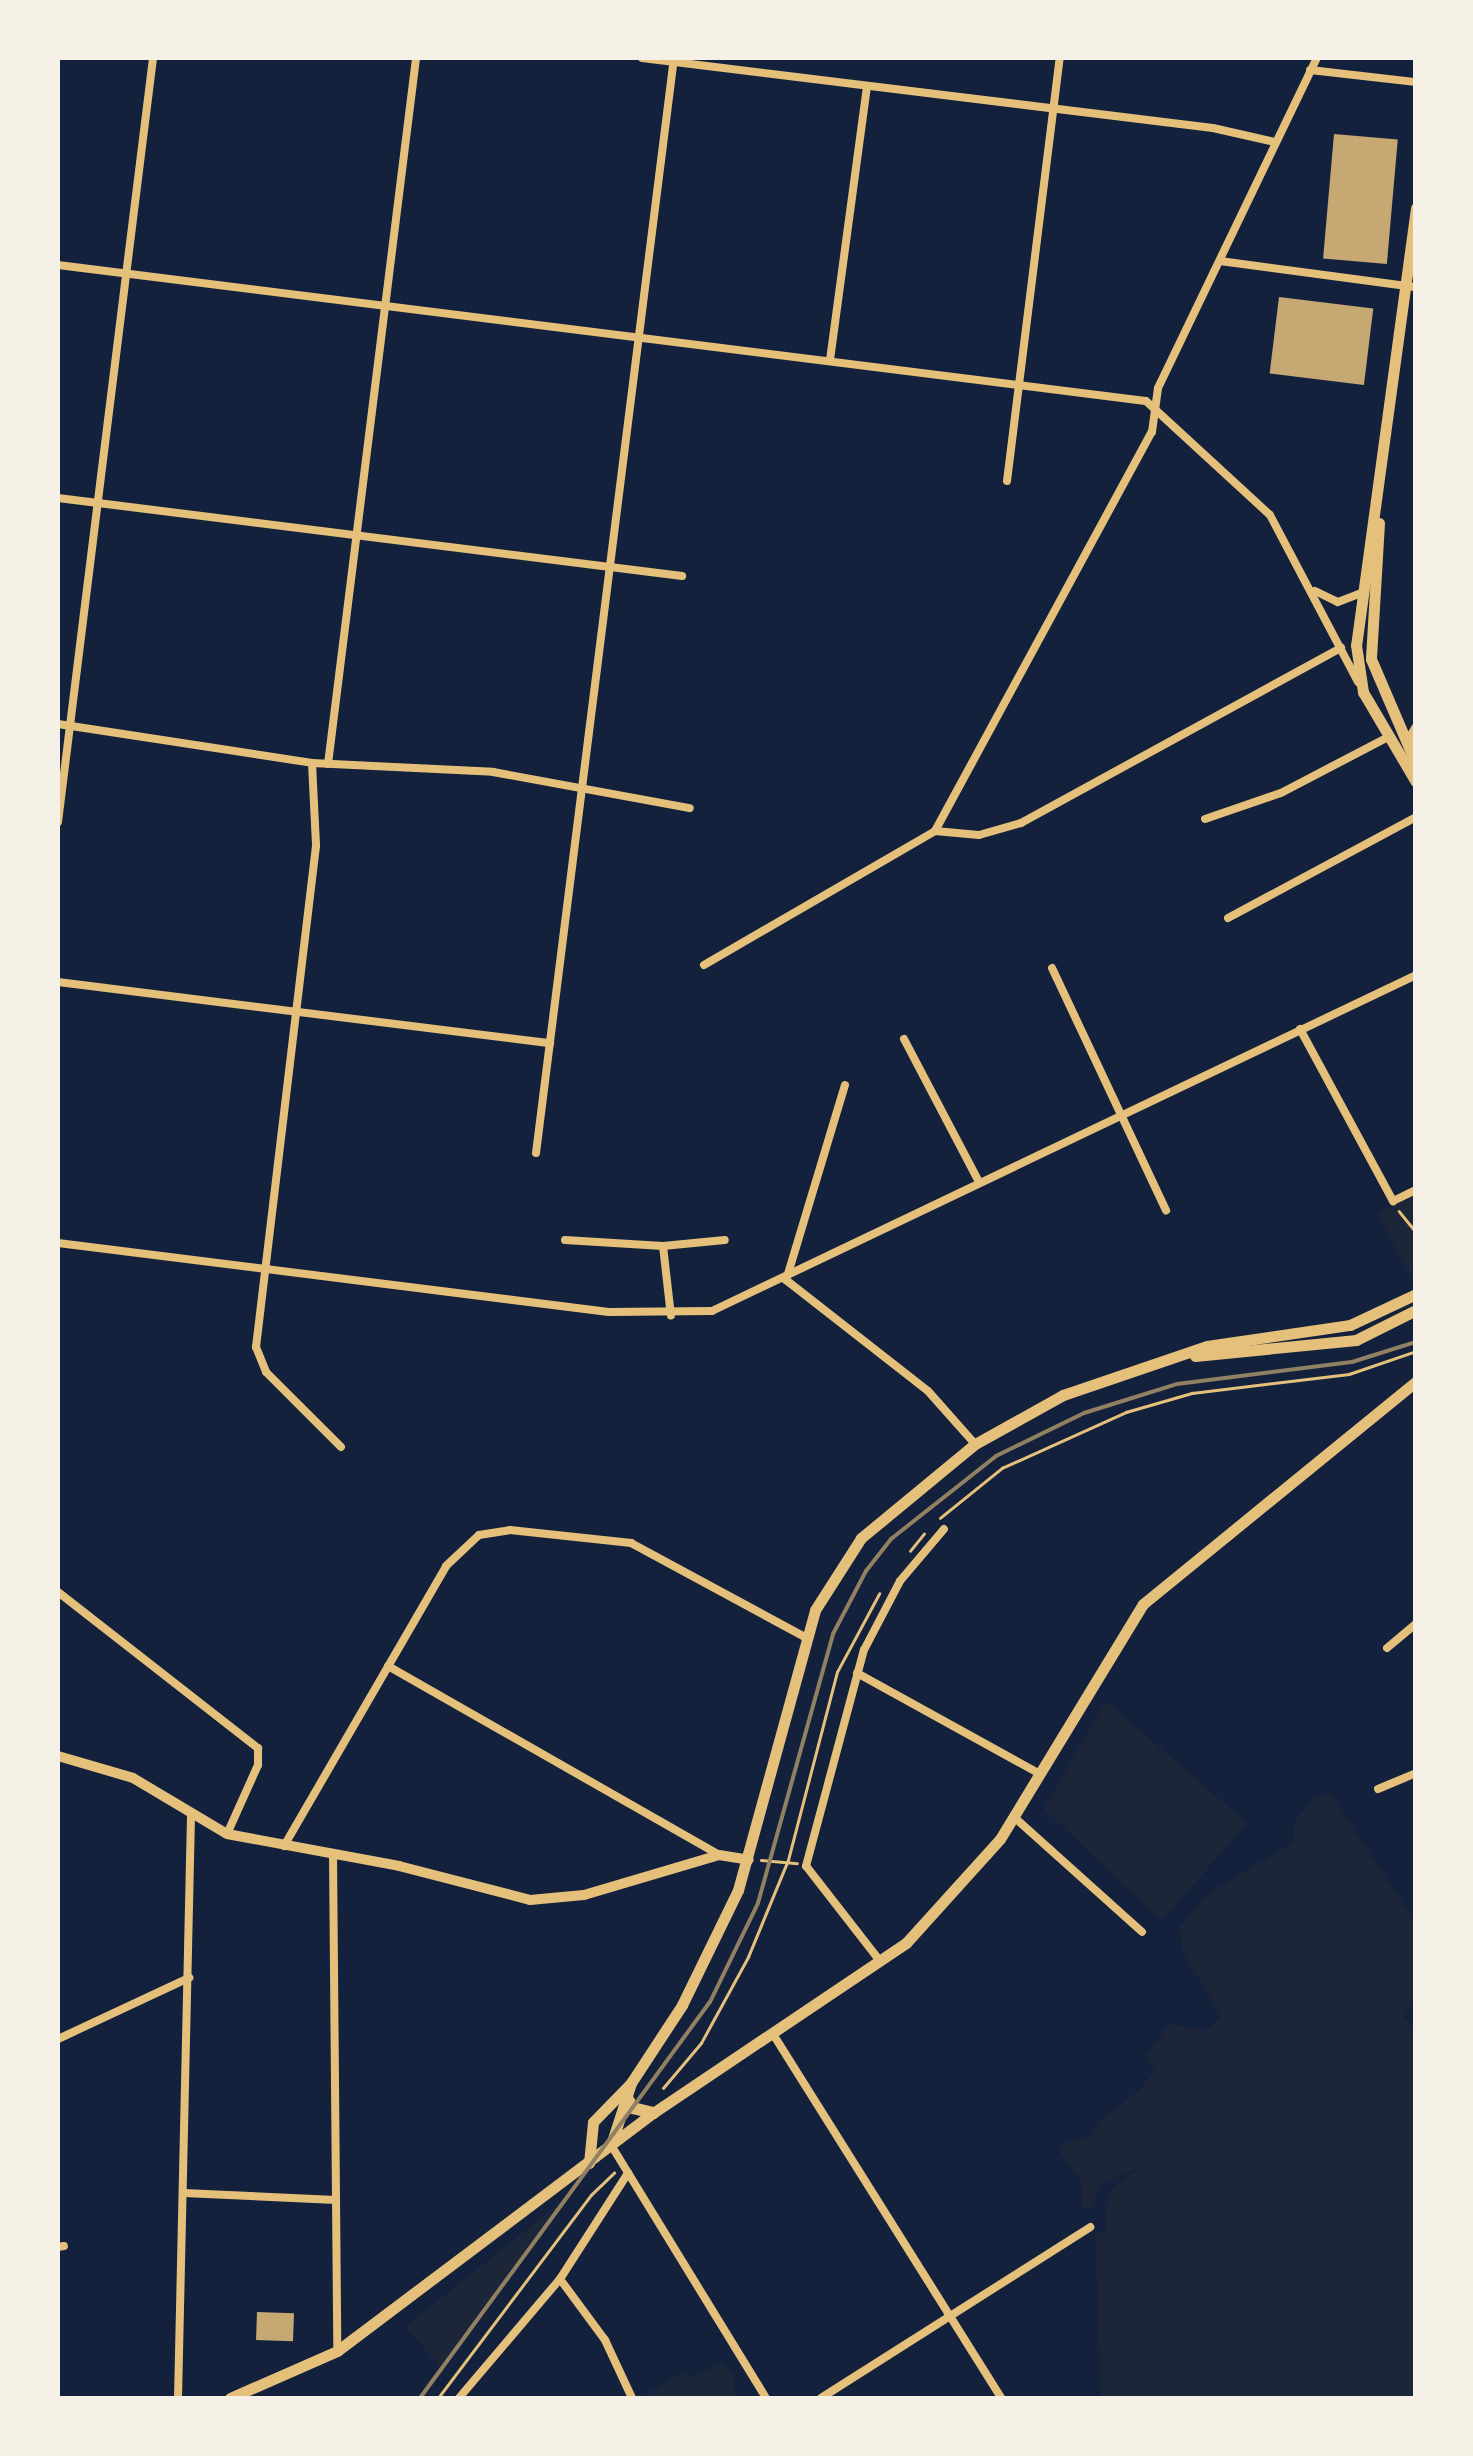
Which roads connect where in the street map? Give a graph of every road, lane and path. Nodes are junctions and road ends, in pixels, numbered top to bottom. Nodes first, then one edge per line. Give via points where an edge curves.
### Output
1 (153, 58) edge
2 (416, 58) edge
3 (642, 58) edge
4 (1060, 58) edge
5 (1317, 58) edge
6 (674, 60) edge
7 (1310, 70) junction
8 (1416, 82) edge
9 (867, 86) junction
10 (1054, 108) junction
11 (1276, 142) junction
12 (1416, 208) edge
13 (1220, 261) junction
14 (58, 266) edge
15 (126, 274) junction
16 (1411, 286) edge
17 (386, 306) junction
18 (639, 336) junction
19 (830, 360) junction
20 (1019, 383) junction
21 (1155, 407) junction
22 (1007, 481) dead end
23 (1380, 493) junction
24 (58, 498) edge
25 (97, 503) junction
26 (357, 536) junction
27 (610, 567) junction
28 (682, 576) dead end
29 (1308, 584) junction
30 (1361, 593) junction
31 (1341, 648) junction
32 (1363, 692) junction
33 (58, 724) edge
34 (70, 726) junction
35 (1416, 728) edge
36 (1388, 737) junction
37 (1408, 742) junction
38 (312, 762) junction
39 (328, 764) junction
40 (1416, 764) edge
41 (1416, 782) edge
42 (582, 789) junction
43 (690, 808) dead end
44 (1416, 817) edge
45 (1205, 819) dead end
46 (58, 822) edge
47 (936, 831) junction
48 (1228, 918) dead end
49 (704, 965) dead end
50 (1052, 968) dead end
51 (1416, 975) edge
52 (58, 982) edge
53 (295, 1011) junction
54 (1300, 1029) junction
55 (904, 1039) dead end
56 (550, 1043) junction
57 (845, 1085) dead end
58 (1120, 1113) junction
59 (536, 1152) dead end
60 (979, 1182) junction
61 (1416, 1190) edge
62 (1392, 1201) junction
63 (1166, 1210) dead end
64 (1416, 1232) edge
65 (564, 1240) dead end
66 (725, 1240) dead end
67 (58, 1243) edge
68 (663, 1246) junction
69 (265, 1269) junction
70 (786, 1280) junction
71 (1416, 1294) edge
72 (1416, 1310) edge
73 (671, 1316) junction
74 (1416, 1351) edge
75 (1176, 1357) junction
76 (1416, 1381) edge
77 (975, 1444) junction
78 (341, 1447) dead end
79 (944, 1529) dead end
80 (900, 1564) dead end
81 (881, 1591) dead end
82 (58, 1592) edge
83 (1416, 1624) edge
84 (807, 1638) junction
85 (1387, 1648) dead end
86 (388, 1666) junction
87 (857, 1672) junction
88 (58, 1756) edge
89 (1416, 1773) edge
90 (1040, 1774) junction
91 (1378, 1789) dead end
92 (191, 1816) junction
93 (1014, 1817) junction
94 (227, 1834) junction
95 (284, 1846) junction
96 (333, 1854) junction
97 (718, 1855) junction
98 (772, 1859) dead end
99 (749, 1860) junction
100 (788, 1860) junction
101 (806, 1866) junction
102 (1142, 1932) dead end
103 (881, 1962) junction
104 (190, 1978) junction
105 (773, 2034) junction
106 (58, 2039) edge
107 (662, 2087) dead end
108 (628, 2090) junction
109 (653, 2113) junction
110 (611, 2145) junction
111 (590, 2162) junction
112 (628, 2173) junction
113 (608, 2177) dead end
114 (184, 2193) junction
115 (336, 2200) junction
116 (1090, 2227) dead end
117 (560, 2280) junction
118 (950, 2316) junction
119 (337, 2351) junction
120 (178, 2398) edge
121 (230, 2398) edge
122 (438, 2398) edge
123 (459, 2398) edge
124 (632, 2398) edge
125 (766, 2398) edge
126 (821, 2398) edge
127 (1001, 2398) edge

1 - 15 street
2 - 17 street
3 - 6 street
4 - 10 street
5 - 7 street
6 - 9 street
6 - 18 street
7 - 8 street
7 - 11 street
9 - 10 street
9 - 19 street
10 - 11 street
10 - 20 street
11 - 13 street
12 - 16 main road
13 - 16 street
13 - 21 street
14 - 15 street
15 - 17 street
15 - 25 street
16 - 23 main road
17 - 18 street
17 - 26 street
18 - 19 street
18 - 27 street
19 - 20 street
20 - 21 street via 1134,397
20 - 22 street
21 - 29 street via 1258,500
21 - 47 street via 1152,432
23 - 30 main road
23 - 37 main road via 1370,643 1378,686
24 - 25 street
25 - 26 street
25 - 34 street
26 - 27 street
26 - 39 street
27 - 28 street
27 - 42 street
29 - 30 street via 1338,602
29 - 31 street
30 - 32 main road via 1356,645
31 - 32 street
31 - 47 street via 1021,824 980,835
32 - 36 main road
33 - 34 street
34 - 38 street
34 - 46 street
35 - 37 street
36 - 41 main road
36 - 45 street via 1281,793
37 - 40 main road
38 - 39 street
38 - 53 street via 316,846
39 - 42 street via 478,770
42 - 43 street
42 - 56 street
44 - 48 street
47 - 49 street
50 - 58 street
51 - 54 street
52 - 53 street
53 - 56 street
53 - 69 street
54 - 58 street
54 - 62 street
55 - 60 street
56 - 59 street
57 - 70 street
58 - 60 street
58 - 63 street
60 - 70 street
61 - 62 street
62 - 64 path
65 - 68 street
66 - 68 street
67 - 69 street
68 - 73 street
69 - 73 street
69 - 78 street via 260,1365
70 - 73 street via 712,1311
70 - 77 street via 928,1391
71 - 75 main road via 1350,1325 1228,1342
72 - 75 main road via 1344,1342
74 - 80 path via 1350,1374 1192,1393 1080,1428 1002,1468 956,1502
75 - 77 main road via 1063,1395
76 - 90 main road via 1142,1604
77 - 84 main road via 861,1538 828,1583
79 - 87 street via 893,1592
81 - 100 path via 838,1672
82 - 94 street via 258,1748 258,1765
83 - 85 street
84 - 86 street via 631,1543 494,1531 456,1552
84 - 99 main road
86 - 95 street
86 - 97 street
87 - 90 street
87 - 101 street
88 - 92 street via 115,1769
89 - 91 street
90 - 93 main road
92 - 94 street
92 - 104 street
93 - 102 street
93 - 103 main road via 953,1898
94 - 95 street
95 - 96 street
96 - 97 street via 530,1900 611,1888
96 - 115 street
97 - 99 street
98 - 100 path
99 - 108 main road via 702,1969
100 - 101 path
100 - 107 path via 725,2001 680,2074
101 - 103 street
103 - 105 main road
104 - 106 street
104 - 114 street
105 - 109 main road
105 - 118 street
108 - 109 main road via 633,2108
108 - 110 main road
108 - 111 main road via 594,2122
109 - 110 main road
110 - 111 main road
110 - 112 street
111 - 119 main road
112 - 117 street
112 - 125 street
113 - 122 path
114 - 115 street
114 - 120 street
115 - 119 street
116 - 118 street
117 - 123 street
117 - 124 street via 605,2340
118 - 126 street
118 - 127 street
119 - 121 main road

